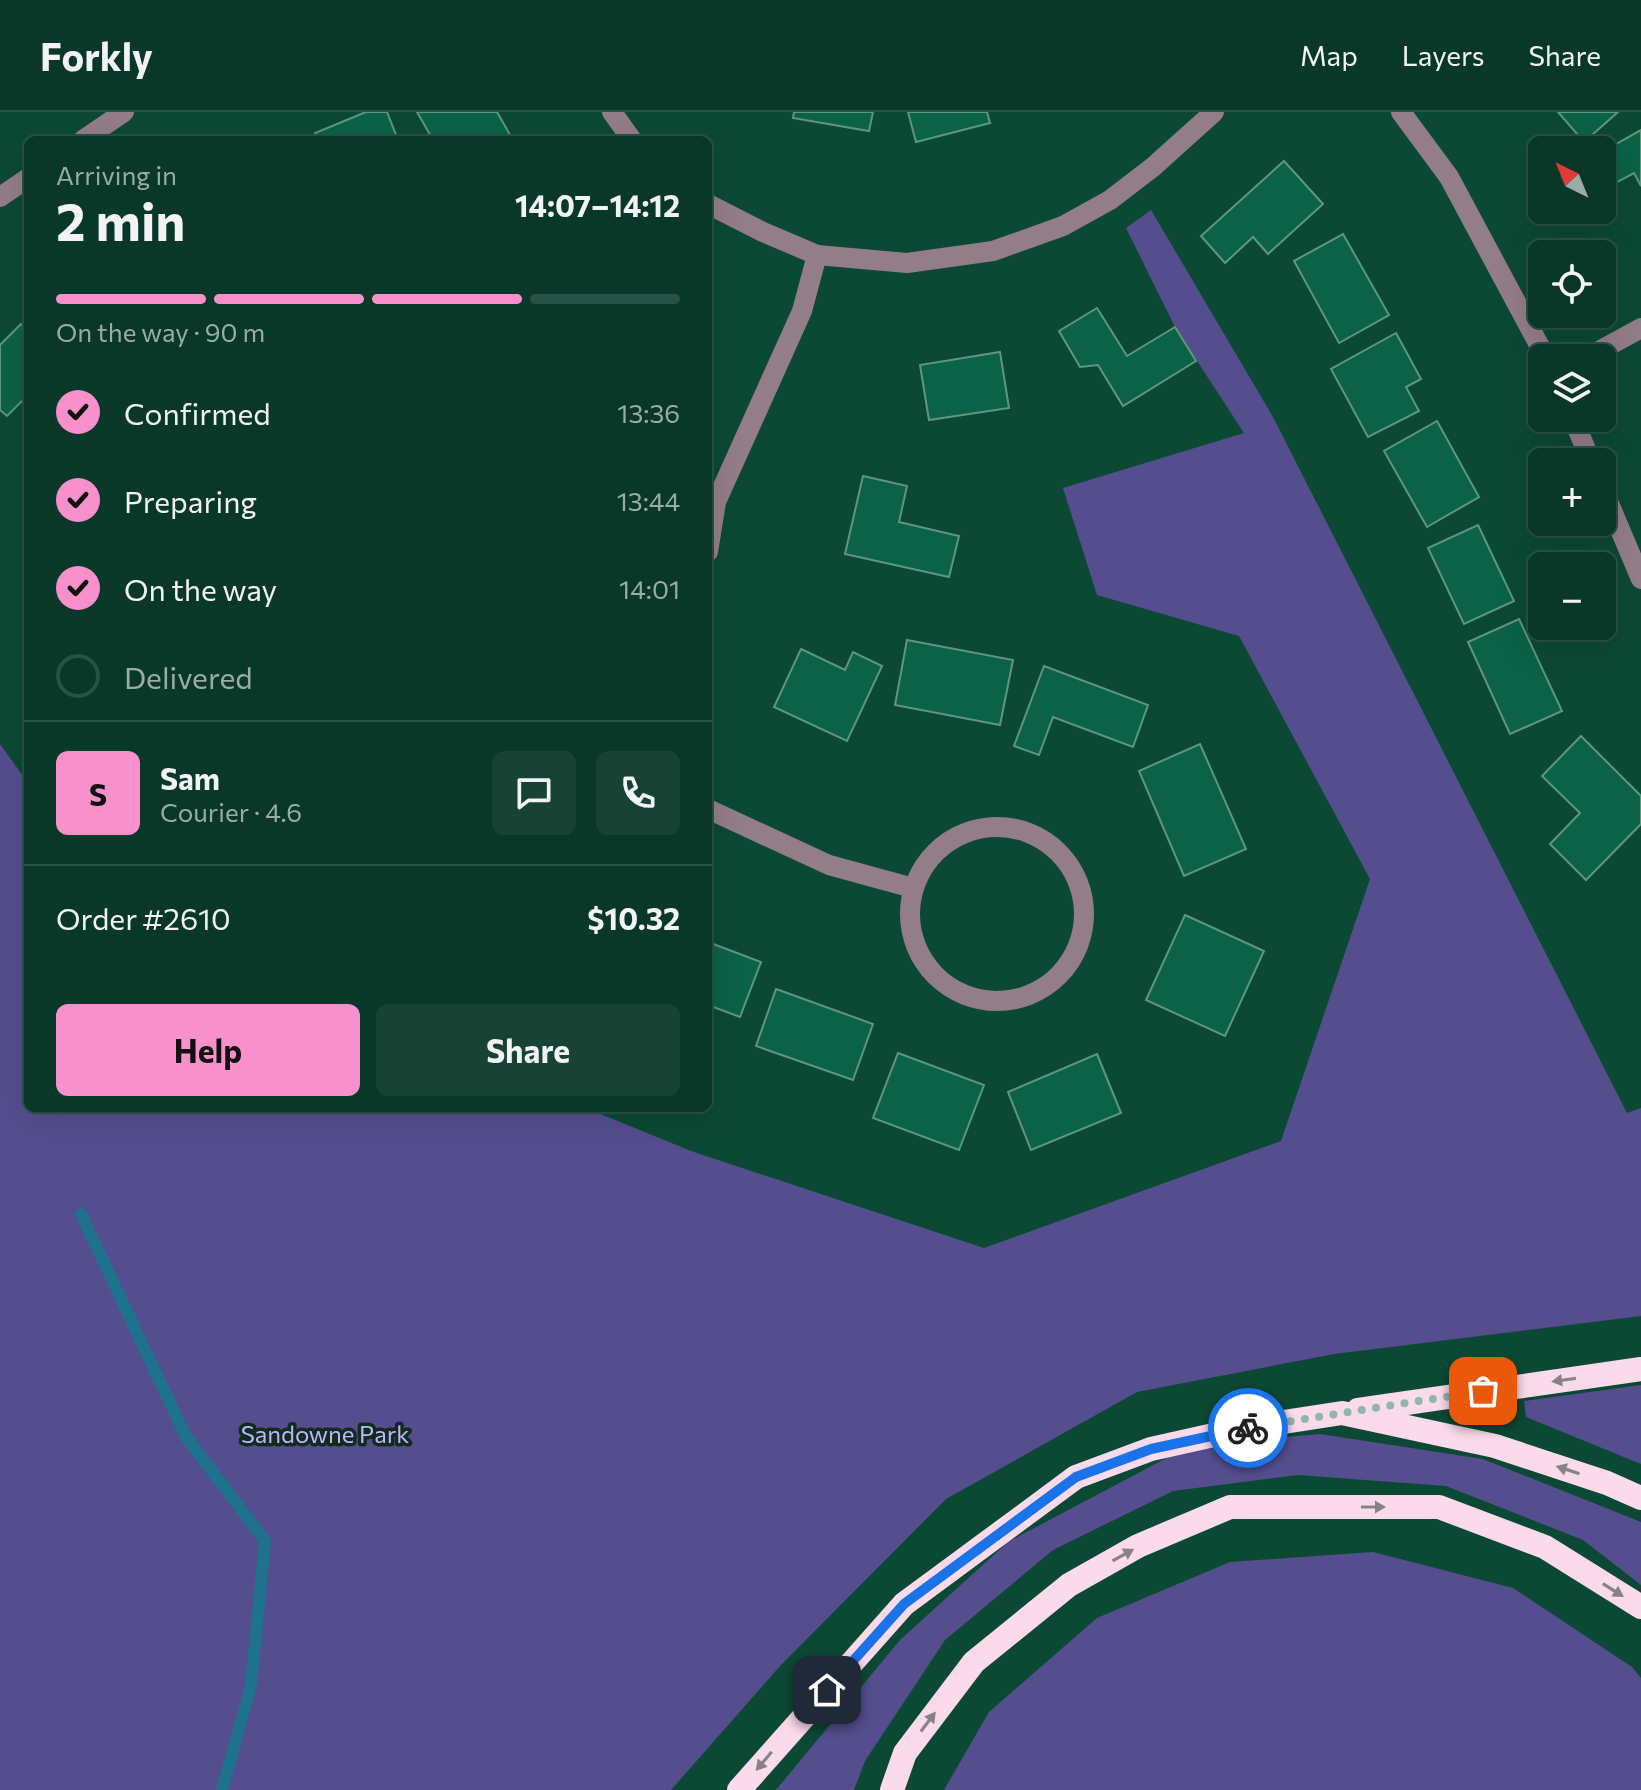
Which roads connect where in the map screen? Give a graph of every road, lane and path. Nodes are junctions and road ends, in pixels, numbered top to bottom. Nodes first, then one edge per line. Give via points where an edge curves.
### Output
1 (124, 112) edge
2 (612, 112) edge
3 (1214, 112) edge
4 (1401, 112) edge
5 (89, 136) edge
6 (629, 136) edge
7 (24, 181) edge
8 (0, 197) edge
9 (712, 206) edge
10 (817, 255) junction
11 (1641, 328) edge
12 (1538, 344) edge
13 (1612, 344) edge
14 (1616, 520) edge
15 (712, 527) edge
16 (1640, 577) edge
17 (712, 811) edge
18 (913, 888) junction
19 (1641, 1369) edge
20 (1342, 1413) junction
21 (1641, 1498) edge
22 (1641, 1607) edge
23 (739, 1790) edge
24 (892, 1790) edge

1 - 5 street
2 - 6 street
3 - 10 street via 1110,200 1063,226 993,251 907,263
4 - 12 street via 1449,177
7 - 8 street
9 - 10 street
10 - 15 street via 802,311 716,502
11 - 13 street
14 - 16 street
17 - 18 street via 829,865
18 - 18 street via 927,860 950,840 979,828 1009,826 1045,839 1073,869 1084,897 1084,933 1056,980 1017,1000 986,1002 939,981 920,956 911,931
19 -> 20 highway
21 -> 20 highway via 1495,1446
20 -> 23 highway via 1151,1449 1076,1477 904,1604
24 -> 22 highway via 905,1753 974,1662 1069,1585 1138,1546 1230,1507 1439,1507 1545,1547

